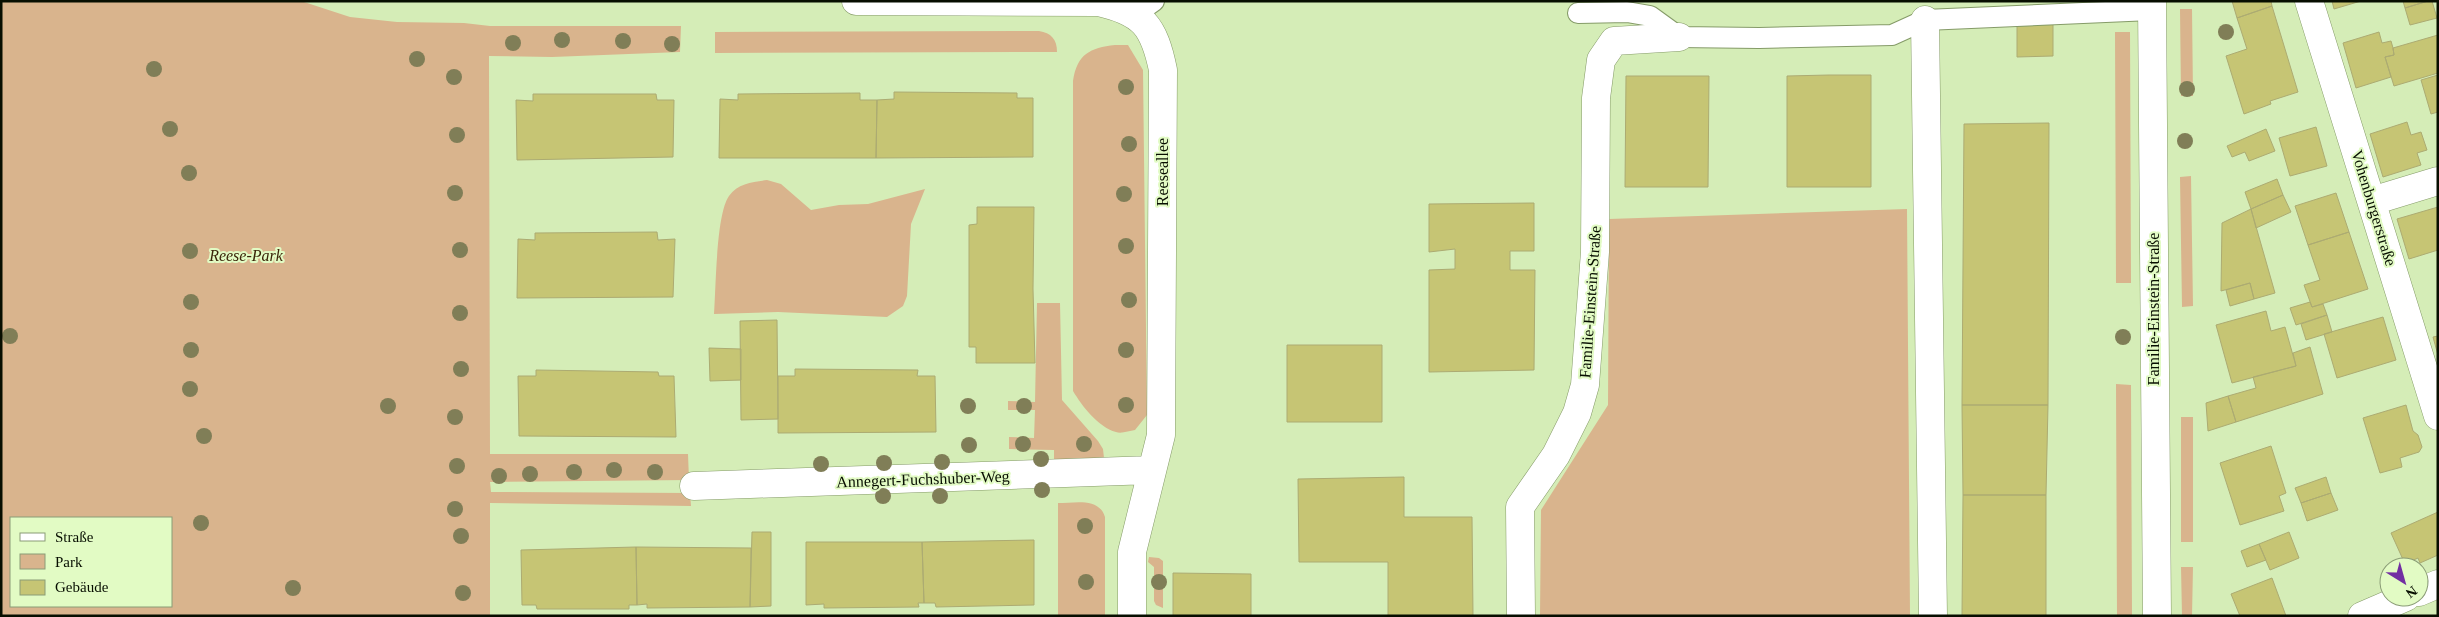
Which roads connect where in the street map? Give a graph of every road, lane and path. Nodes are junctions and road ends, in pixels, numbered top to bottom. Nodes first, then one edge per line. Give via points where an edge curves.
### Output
1 (856, 1) edge
2 (2309, 1) edge
3 (2151, 6) edge
4 (1145, 8) edge
5 (1578, 12) dead end
6 (1924, 20) junction
7 (1679, 37) junction
8 (2438, 181) edge
9 (2372, 200) junction
10 (2438, 416) edge
11 (1151, 470) junction
12 (694, 486) dead end
13 (2383, 607) edge
14 (1132, 616) edge
15 (1521, 616) edge
16 (1934, 616) edge
17 (2157, 616) edge
18 (2362, 616) edge

1 - 4 street, Reeseallee via 1099,2
2 - 9 street, Vohenburgerstraße
3 - 6 lane
3 - 17 street, Familie-Einstein-Straße
4 - 11 street, Reeseallee via 1163,70 1160,435
5 - 7 lane via 1627,12 1650,16
6 - 7 lane via 1892,35
6 - 16 street
7 - 15 street, Familie-Einstein-Straße via 1614,41 1601,60 1596,98 1595,252 1585,385 1577,413 1556,455 1520,507
8 - 9 street
9 - 10 street, Vohenburgerstraße
11 - 12 street, Annegert-Fuchshuber-Weg
11 - 14 street, Reeseallee via 1132,552
13 - 18 street

